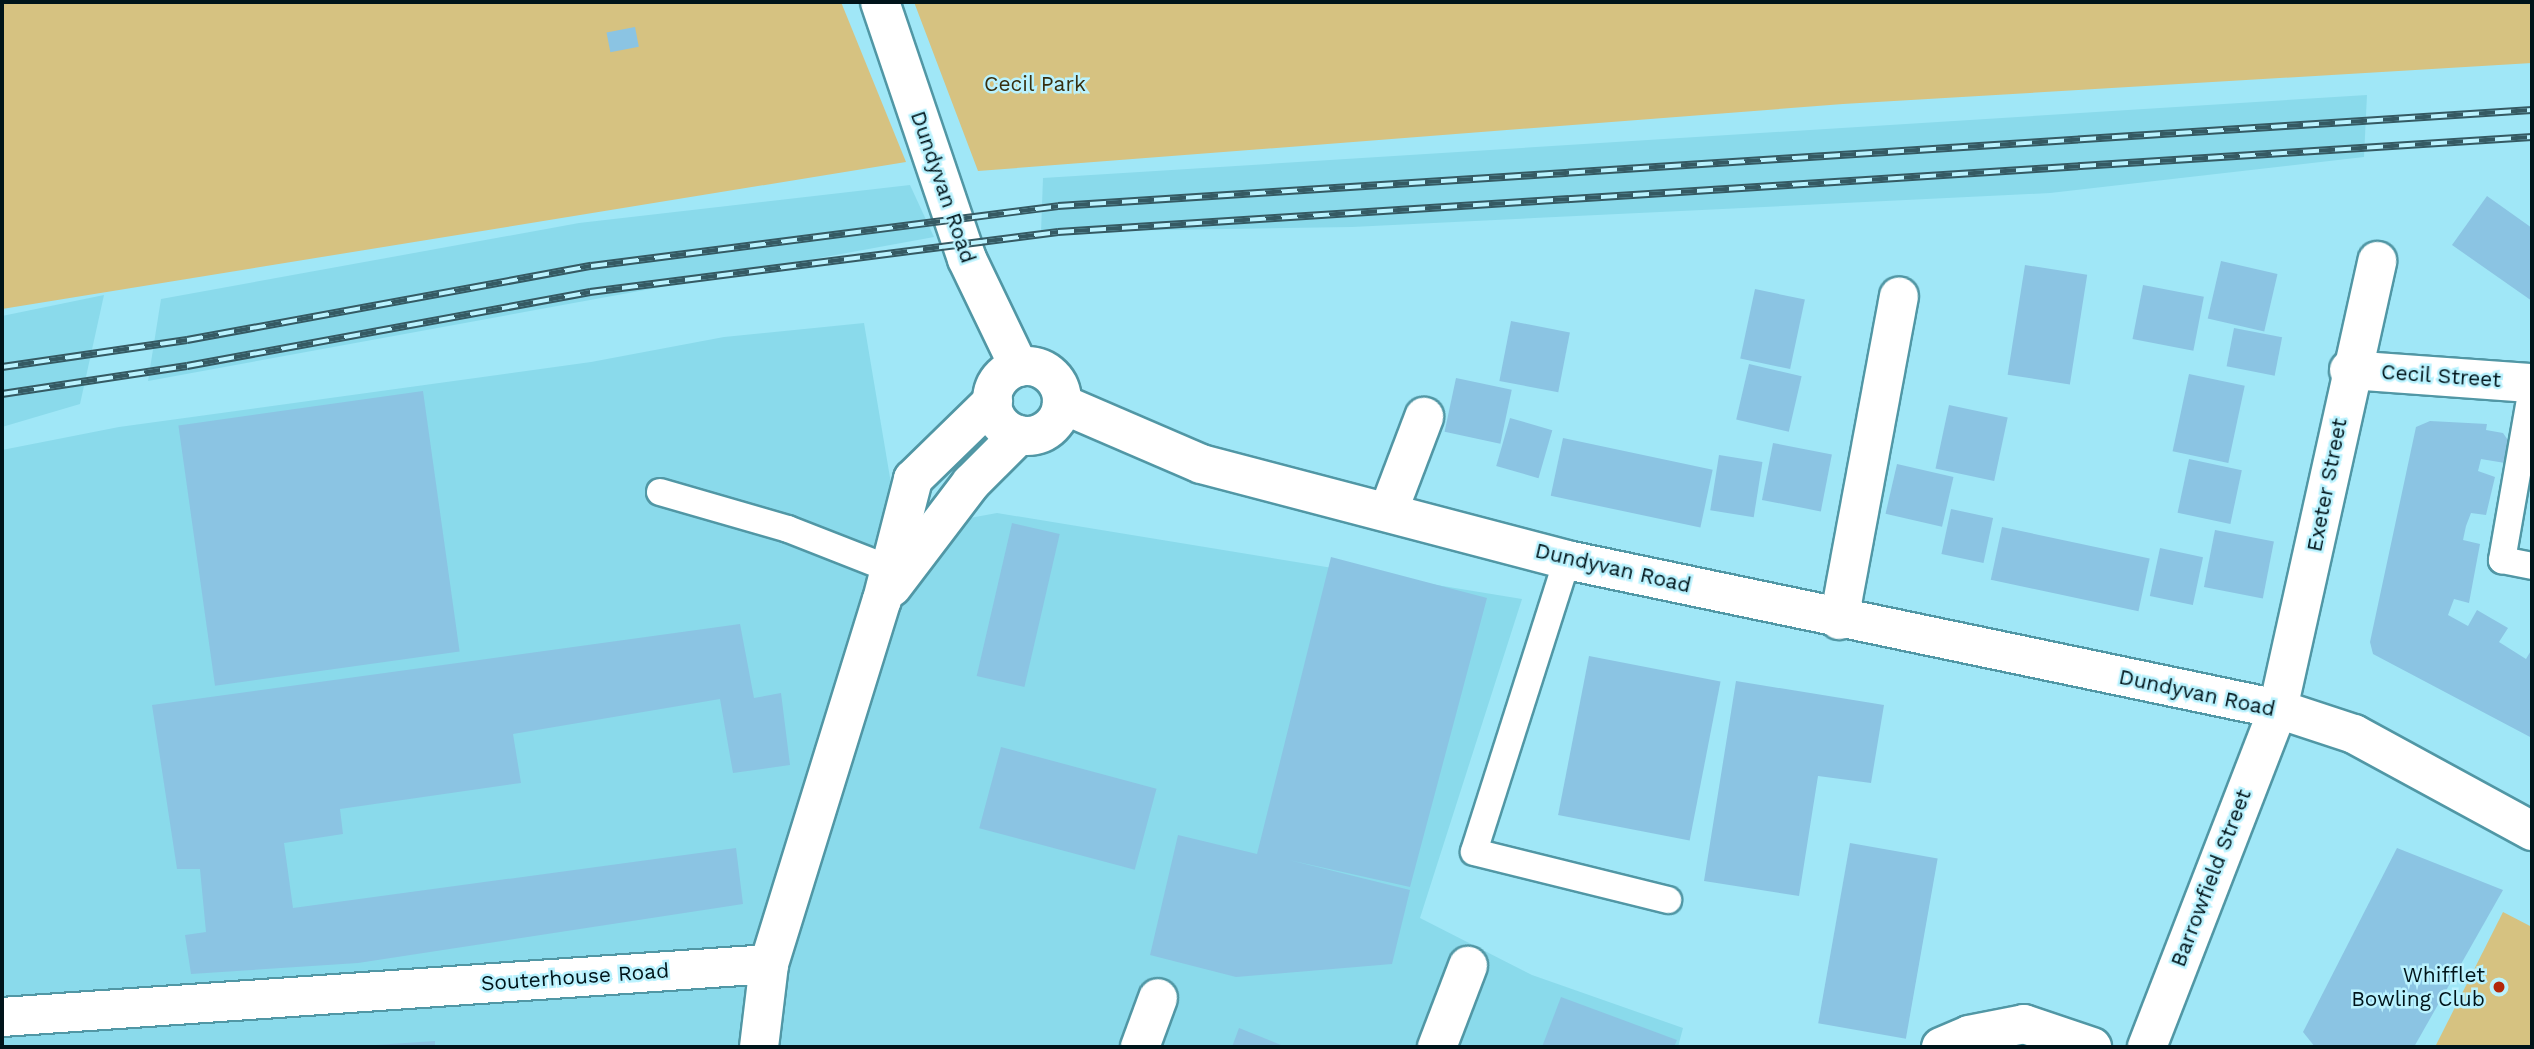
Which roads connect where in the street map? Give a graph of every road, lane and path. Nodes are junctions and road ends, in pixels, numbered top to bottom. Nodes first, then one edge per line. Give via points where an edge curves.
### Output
1 (880, 2) edge
2 (2377, 261) dead end
3 (1899, 297) dead end
4 (1018, 368) junction
5 (2350, 370) junction
6 (2532, 386) edge
7 (993, 401) junction
8 (1062, 404) junction
9 (1424, 417) dead end
10 (1019, 435) junction
11 (660, 492) dead end
12 (1388, 512) junction
13 (1567, 560) junction
14 (2532, 566) edge
15 (886, 584) junction
16 (1839, 620) junction
17 (2278, 709) junction
18 (2532, 831) edge
19 (1668, 901) dead end
20 (769, 964) junction
21 (1468, 965) dead end
22 (1158, 998) dead end
23 (2, 1017) edge
24 (759, 1047) edge
25 (1140, 1047) edge
26 (1437, 1047) edge
27 (1941, 1047) edge
28 (2092, 1047) edge
29 (2147, 1047) edge

1 - 4 street, Dundyvan Road via 967,259
2 - 5 street, Exeter Street
3 - 16 street
4 - 7 street via 997,384
4 - 8 street via 1048,373 1056,382
5 - 6 street, Cecil Street
5 - 17 street, Exeter Street via 2325,509
6 - 14 lane via 2502,560
7 - 10 street via 1000,423
7 - 15 street via 912,479
8 - 10 street via 1060,415 1043,432
8 - 12 street, Dundyvan Road via 1201,464
9 - 12 street
10 - 15 street via 971,483
11 - 15 lane via 788,529
12 - 13 street, Dundyvan Road
13 - 16 street, Dundyvan Road
13 - 19 lane via 1474,852
15 - 20 street
16 - 17 street, Dundyvan Road
17 - 18 street, Dundyvan Road via 2354,734
17 - 29 street, Barrowfield Street
20 - 23 street, Souterhouse Road
20 - 24 street
21 - 26 street
22 - 25 street
27 - 28 street via 1969,1035 2024,1024

